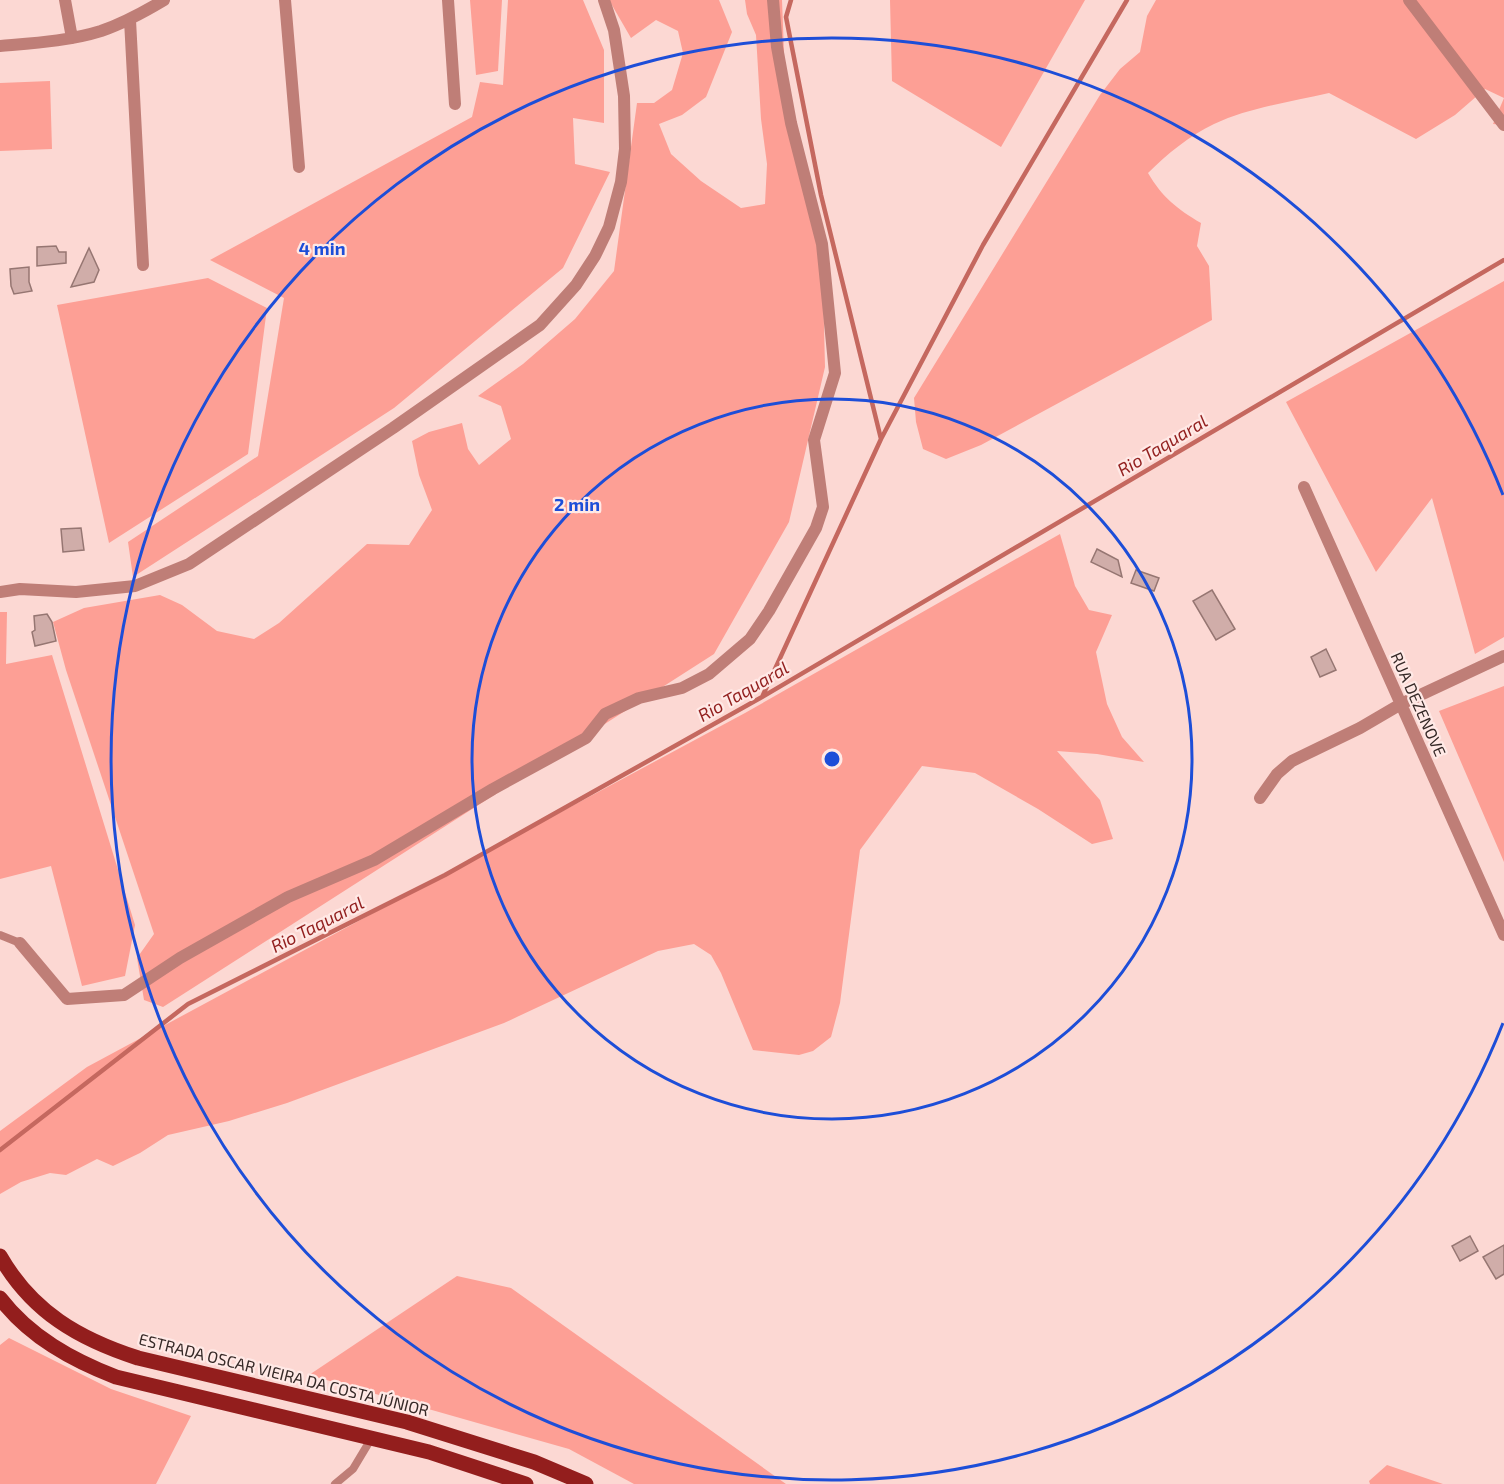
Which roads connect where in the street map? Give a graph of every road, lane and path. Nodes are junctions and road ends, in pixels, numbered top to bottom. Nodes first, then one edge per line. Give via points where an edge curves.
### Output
1 (65, 0) edge
2 (164, 0) edge
3 (285, 0) edge
4 (448, 0) edge
5 (604, 0) edge
6 (773, 0) edge
7 (1409, 0) edge
8 (130, 20) junction
9 (72, 38) junction
10 (0, 46) edge
11 (455, 104) dead end
12 (1504, 126) edge
13 (299, 167) dead end
14 (143, 265) dead end
15 (1304, 487) dead end
16 (0, 592) edge
17 (1504, 656) edge
18 (1401, 704) junction
19 (1260, 798) dead end
20 (0, 935) edge
21 (1504, 935) edge
22 (20, 943) joint
23 (0, 1256) edge
24 (0, 1298) edge
25 (371, 1439) junction
26 (335, 1484) edge
27 (526, 1484) edge
28 (586, 1484) edge

1 - 9 street
2 - 8 street
3 - 13 street
4 - 11 street
5 - 16 street via 614,30 624,96 621,182 609,228 595,256 576,285 540,325 189,564 135,586 76,592
6 - 22 street via 791,123 822,244 835,373 814,440 823,507 816,528 750,639 709,674 682,688 639,698 605,714 586,738 374,860 288,897 180,958 124,995 67,999
7 - 12 street
8 - 9 street
8 - 14 street
9 - 10 street
15 - 18 street, RUA DEZENOVE
17 - 18 street
18 - 19 street via 1292,761
18 - 21 street, RUA DEZENOVE
20 - 22 lane
23 - 28 main road, ESTRADA OSCAR VIEIRA DA COSTA JÚNIOR via 19,1284 46,1312 78,1334 115,1350 407,1422 534,1462
24 - 25 main road via 29,1330 85,1365 117,1377
25 - 26 lane via 353,1469
25 - 27 main road via 429,1452

